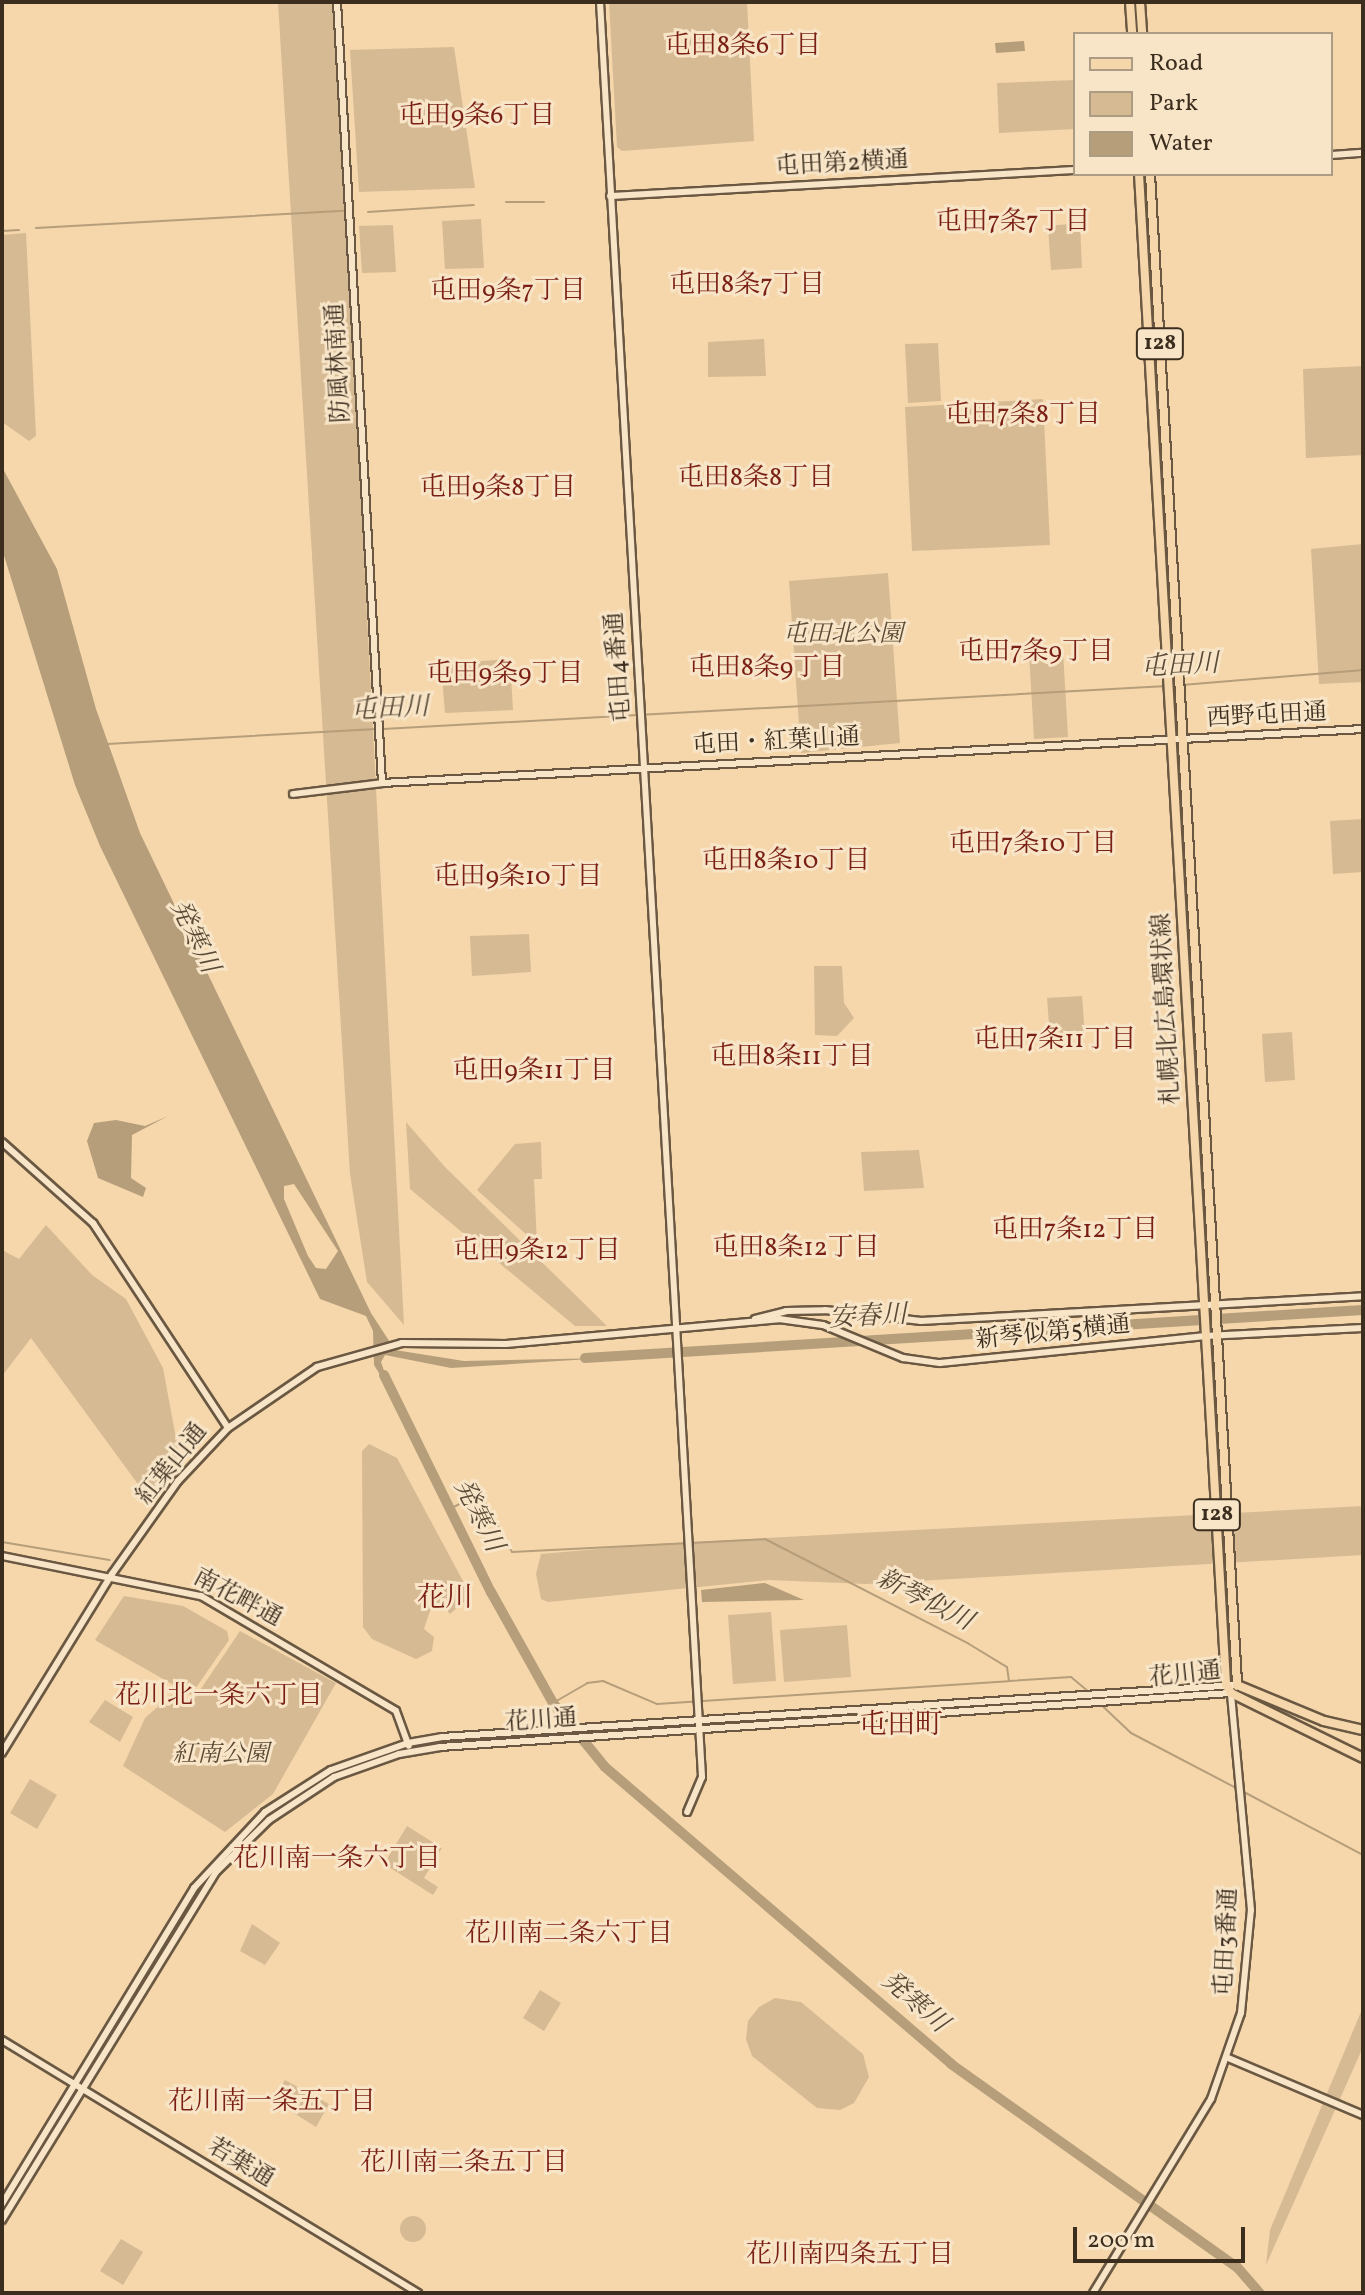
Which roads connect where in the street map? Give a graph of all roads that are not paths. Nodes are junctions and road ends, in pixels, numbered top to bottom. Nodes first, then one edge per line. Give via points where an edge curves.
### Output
1 (337, 2) edge
2 (600, 2) edge
3 (1130, 2) edge
4 (1140, 2) edge
5 (1132, 32) edge
6 (1142, 32) edge
7 (1363, 153) edge
8 (1333, 155) edge
9 (1073, 170) edge
10 (1139, 176) edge
11 (1150, 176) edge
12 (610, 196) junction
13 (1363, 729) edge
14 (1182, 739) junction
15 (1172, 740) junction
16 (644, 769) junction
17 (382, 783) junction
18 (293, 794) dead end
19 (2, 1142) edge
20 (1363, 1296) edge
21 (1210, 1308) junction
22 (755, 1319) junction
23 (1363, 1328) edge
24 (676, 1329) junction
25 (1211, 1334) junction
26 (228, 1428) junction
27 (2, 1556) edge
28 (112, 1574) junction
29 (1226, 1684) junction
30 (1237, 1685) junction
31 (1231, 1693) junction
32 (699, 1719) junction
33 (699, 1729) junction
34 (1363, 1730) edge
35 (408, 1743) junction
36 (410, 1751) junction
37 (2, 1753) edge
38 (1363, 1758) edge
39 (687, 1812) dead end
40 (2, 2040) edge
41 (1228, 2058) junction
42 (73, 2084) junction
43 (82, 2089) junction
44 (1363, 2115) edge
45 (2, 2204) edge
46 (2, 2220) edge
47 (418, 2293) edge
48 (1093, 2293) edge

1 - 17 street, 防風林南通
2 - 12 street, 屯田4番通
3 - 5 main road
4 - 6 main road
7 - 8 street
9 - 12 street, 屯田第2横通
10 - 15 main road, 札幌北広島環状線 / 128
11 - 14 main road, 札幌北広島環状線 / 128
12 - 16 street, 屯田4番通
13 - 14 street, 西野屯田通
14 - 15 street, 西野屯田通
14 - 21 main road, 札幌北広島環状線 / 128
15 - 16 street, 屯田・紅葉山通
15 - 21 main road, 札幌北広島環状線 / 128
16 - 17 street, 屯田・紅葉山通
16 - 24 street, 屯田4番通
17 - 18 street, 屯田・紅葉山通
19 - 26 street, 紅葉山通 via 93,1223
20 - 21 street, 新琴似第5横通
21 - 22 street, 新琴似第5横通 via 921,1321 799,1310
21 - 25 main road, 札幌北広島環状線 / 128
22 - 24 street, 新琴似第5横通
22 - 25 street, 新琴似第5横通 via 802,1320 886,1351 940,1363
23 - 25 street, 新琴似第5横通
24 - 26 street, 新琴似第5横通 via 506,1344 402,1343 334,1360 298,1377
24 - 32 street, 屯田4番通
25 - 29 main road, 札幌北広島環状線 / 128
25 - 30 main road, 札幌北広島環状線 / 128
26 - 28 street, 紅葉山通 via 178,1481
27 - 28 street, 南花畔通
28 - 35 street, 南花畔通 via 180,1588 213,1602 396,1711
28 - 37 street, 紅葉山通
29 - 30 street, 花川通
29 - 31 main road, 札幌北広島環状線 / 128
29 - 32 street, 花川通
30 - 31 street, 花川通
30 - 34 main road via 1324,1721
31 - 33 street, 花川通
31 - 38 main road
31 - 41 street, 屯田3番通 via 1248,1854 1251,1943 1245,1994
32 - 33 street, 屯田4番通
32 - 35 street, 花川通
33 - 36 street, 花川通
33 - 39 street, 屯田4番通 via 701,1785
35 - 36 street, 南花畔通
35 - 42 street, 花川通 via 331,1770 265,1812 230,1844 194,1888
36 - 43 street, 花川通 via 334,1777 235,1850 202,1891
40 - 42 street, 若葉通
41 - 44 street
41 - 48 street, 屯田3番通 via 1166,2177
42 - 43 street, 若葉通
42 - 45 street, 花川通
43 - 46 street, 花川通
43 - 47 street, 若葉通

